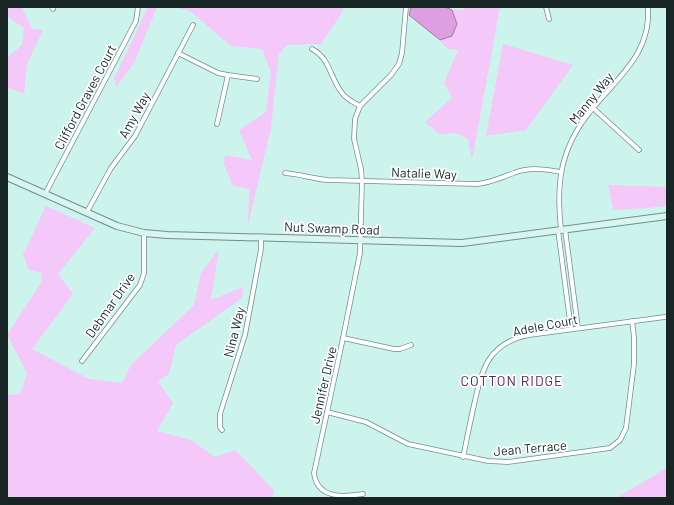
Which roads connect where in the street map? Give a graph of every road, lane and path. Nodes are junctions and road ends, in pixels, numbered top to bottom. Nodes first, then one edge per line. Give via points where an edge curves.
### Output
1 (138, 7) edge
2 (406, 7) edge
3 (546, 7) edge
4 (648, 7) edge
5 (549, 19) dead end
6 (193, 25) dead end
7 (312, 49) dead end
8 (178, 53) junction
9 (228, 75) junction
10 (257, 79) dead end
11 (360, 106) junction
12 (593, 108) junction
13 (217, 124) dead end
14 (639, 150) dead end
15 (561, 172) junction
16 (285, 173) dead end
17 (7, 177) edge
18 (362, 181) junction
19 (45, 194) junction
20 (87, 212) junction
21 (667, 216) edge
22 (561, 230) junction
23 (144, 233) junction
24 (262, 237) junction
25 (361, 240) junction
26 (572, 280) junction
27 (565, 282) junction
28 (665, 317) dead end
29 (632, 321) junction
30 (578, 328) junction
31 (571, 329) junction
32 (344, 338) junction
33 (411, 345) dead end
34 (82, 361) dead end
35 (327, 412) junction
36 (222, 430) dead end
37 (463, 457) junction
38 (363, 494) dead end

1 - 19 street, Clifford Graves Court via 136,21
2 - 11 street via 399,64 391,76
3 - 5 street
4 - 12 street, Manny Way via 646,29 640,50 630,66
6 - 8 street, Amy Way
7 - 11 street via 324,59 342,93
8 - 9 street
8 - 20 street, Amy Way via 135,136 111,168
9 - 10 street
9 - 13 street
11 - 18 street, Jennifer Drive via 353,134
12 - 14 street
12 - 15 street, Manny Way via 573,137
15 - 18 street, Natalie Way via 527,169 477,184
15 - 22 street, Manny Way via 558,197
16 - 18 street, Natalie Way via 318,179
17 - 19 main road, Nut Swamp Road
18 - 25 street, Jennifer Drive
19 - 20 main road, Nut Swamp Road
20 - 23 main road, Nut Swamp Road via 117,226
21 - 22 main road, Nut Swamp Road
22 - 25 main road, Nut Swamp Road via 462,243
22 - 26 street
22 - 27 street
23 - 24 main road, Nut Swamp Road
23 - 34 street, Debmar Drive via 144,274 140,285
24 - 25 main road, Nut Swamp Road
24 - 36 street, Nina Way via 245,335 220,417
25 - 32 street, Jennifer Drive
26 - 27 street
26 - 30 street
27 - 31 street
28 - 29 street, Adele Court
29 - 30 street, Adele Court
29 - 37 street, Jean Terrace via 634,344 626,428 616,444 602,450 508,462 488,462
30 - 31 street, Adele Court
31 - 37 street, Adele Court via 518,338 503,345 491,356 480,378
32 - 33 street via 394,349
32 - 35 street, Jennifer Drive
35 - 37 street, Jean Terrace via 366,422 408,444
35 - 38 street, Jennifer Drive via 315,468 316,481 328,493 350,496

